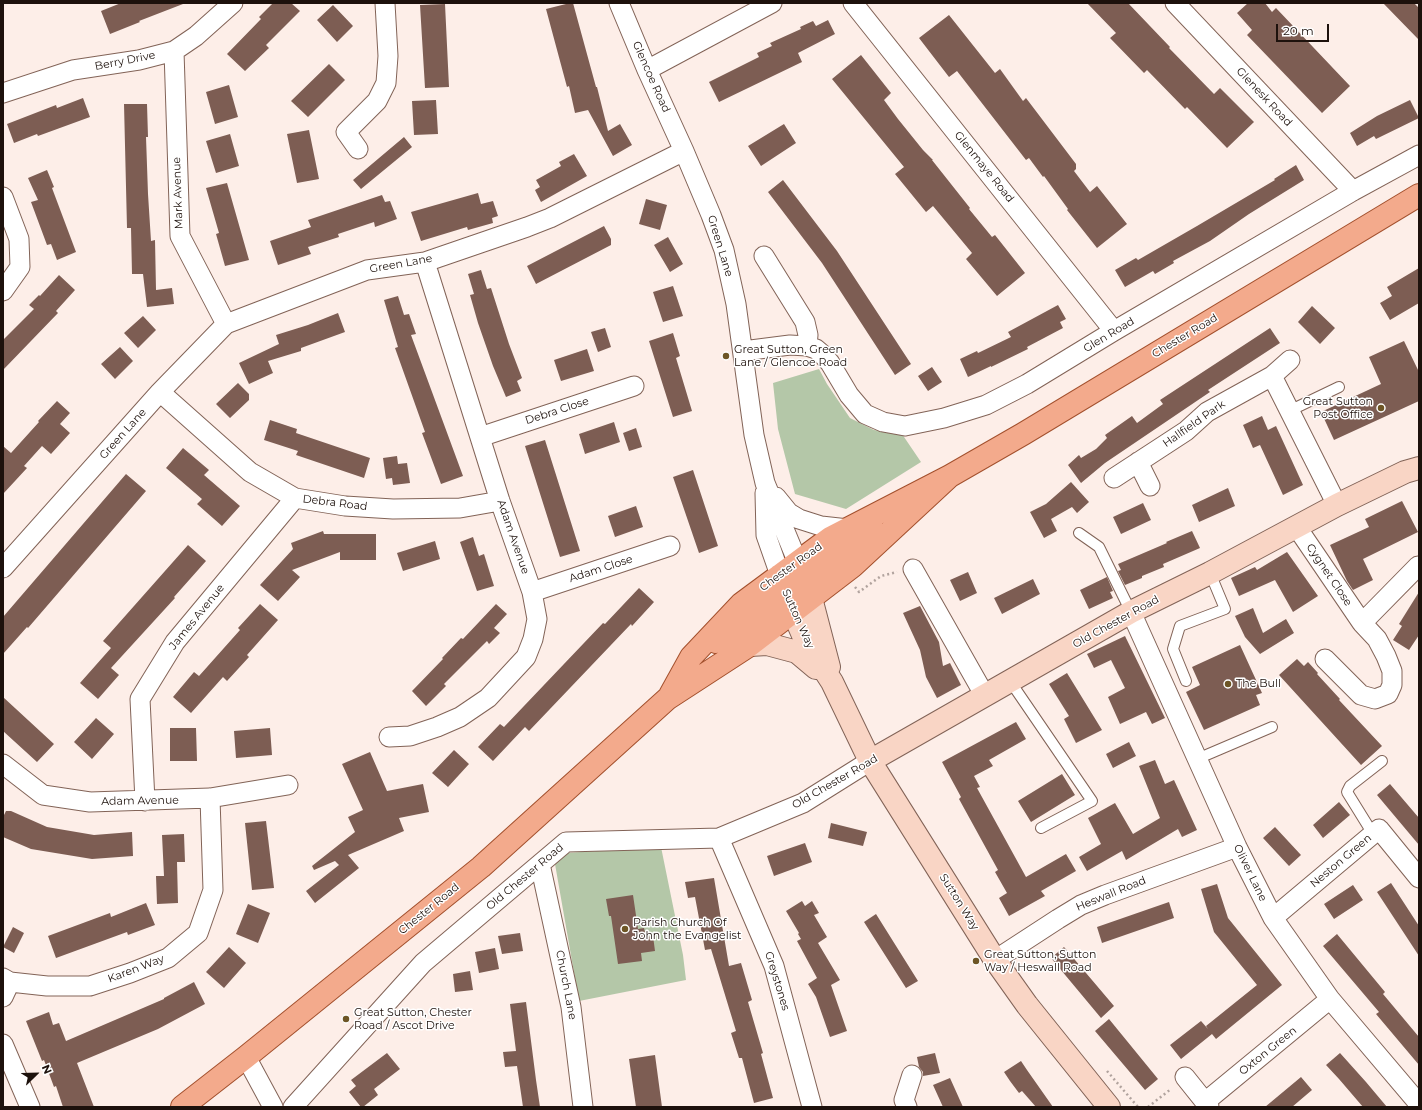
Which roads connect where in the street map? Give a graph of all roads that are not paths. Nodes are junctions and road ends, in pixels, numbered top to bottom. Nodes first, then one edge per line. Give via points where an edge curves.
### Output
1 (233, 3) edge
2 (385, 3) edge
3 (619, 3) edge
4 (772, 3) edge
5 (853, 3) edge
6 (1175, 3) edge
7 (174, 51) junction
8 (647, 70) junction
9 (3, 93) edge
10 (358, 149) dead end
11 (684, 151) junction
12 (1419, 155) edge
13 (1353, 191) junction
14 (1419, 195) edge
15 (3, 197) edge
16 (764, 256) dead end
17 (425, 262) junction
18 (3, 291) edge
19 (226, 324) junction
20 (1114, 331) junction
21 (807, 346) junction
22 (743, 351) junction
23 (1290, 360) dead end
24 (1272, 376) junction
25 (634, 386) dead end
26 (1339, 387) dead end
27 (160, 392) junction
28 (1289, 411) junction
29 (480, 436) junction
30 (1138, 462) junction
31 (1419, 468) edge
32 (950, 476) junction
33 (1114, 478) dead end
34 (765, 483) junction
35 (1150, 486) dead end
36 (296, 498) junction
37 (500, 501) junction
38 (1337, 505) junction
39 (911, 512) junction
40 (1296, 526) junction
41 (848, 529) junction
42 (1078, 533) dead end
43 (670, 546) dead end
44 (1418, 566) edge
45 (3, 568) edge
46 (801, 569) junction
47 (913, 569) road end
48 (1210, 573) junction
49 (532, 592) junction
50 (786, 594) junction
51 (811, 598) junction
52 (1130, 612) junction
53 (1362, 623) junction
54 (750, 645) junction
55 (1325, 659) dead end
56 (1186, 681) dead end
57 (832, 682) junction
58 (1010, 682) junction
59 (985, 696) junction
60 (667, 699) junction
61 (1272, 727) dead end
62 (389, 737) dead end
63 (1198, 759) junction
64 (870, 761) junction
65 (1382, 761) dead end
66 (3, 764) edge
67 (288, 785) dead end
68 (210, 798) junction
69 (145, 801) junction
70 (1041, 828) dead end
71 (1373, 834) junction
72 (719, 838) junction
73 (1237, 847) junction
74 (540, 864) junction
75 (1419, 878) edge
76 (1272, 918) junction
77 (995, 960) junction
78 (5, 986) edge
79 (1330, 999) junction
80 (3, 1044) edge
81 (246, 1057) junction
82 (912, 1075) dead end
83 (1185, 1077) road end
84 (1207, 1104) edge
85 (1419, 1104) edge
86 (30, 1107) edge
87 (182, 1107) edge
88 (273, 1107) edge
89 (293, 1107) edge
90 (583, 1107) edge
91 (812, 1107) edge
92 (907, 1107) edge
93 (1109, 1107) edge

1 - 7 street, Berry Drive via 196,36
2 - 10 street via 388,56 386,83 377,101 346,132
3 - 8 street, Glencoe Road
4 - 8 street
5 - 20 street, Glenmaye Road
6 - 13 street, Glenesk Road
7 - 9 street, Berry Drive via 139,60 73,70
7 - 19 street, Mark Avenue via 180,236
8 - 11 street, Glencoe Road
11 - 17 street, Green Lane via 550,218
11 - 22 street, Green Lane via 724,250
12 - 13 street, Glen Road
13 - 20 street, Glen Road
14 - 32 main road, Chester Road
15 - 18 street via 19,239 20,268
16 - 21 street via 805,322
17 - 19 street, Green Lane via 367,270
17 - 29 street, Adam Avenue
19 - 27 street, Green Lane
20 - 21 street, Glen Road via 1027,384 986,405 944,418 904,426 883,422 865,414 849,396 830,363 816,349
21 - 22 street via 790,344
22 - 34 street, Green Lane via 753,428
23 - 24 street, Hallfield Park
24 - 28 street
24 - 30 street, Hallfield Park via 1207,412 1186,431
25 - 29 street, Debra Close
26 - 28 lane
27 - 36 street, Debra Road via 250,472
27 - 45 street, Green Lane
28 - 38 street
29 - 37 street, Adam Avenue
30 - 33 street, Hallfield Park
30 - 35 street
31 - 38 main road, Old Chester Road via 1405,472
32 - 39 main road, Chester Road
32 - 41 main road, Chester Road
34 - 41 street, Green Lane via 789,513 799,519 821,526
34 - 46 street, Green Lane
34 - 50 street, Green Lane via 766,535
36 - 37 street, Debra Road via 345,506 392,509 460,508
36 - 69 street, James Avenue via 175,642 140,700
37 - 49 street, Adam Avenue
38 - 40 main road, Old Chester Road
39 - 46 main road via 841,552
39 - 51 main road, Chester Road
40 - 48 main road, Old Chester Road
40 - 53 street, Cygnet Close
41 - 46 main road, Chester Road via 830,538
42 - 52 lane via 1099,548
43 - 49 street, Adam Close
44 - 53 street
46 - 50 main road, Chester Road
46 - 51 street, Green Lane
47 - 59 street
48 - 52 main road, Old Chester Road
48 - 56 lane via 1225,609 1180,626 1172,649
49 - 62 street, Adam Avenue via 537,620 526,657 488,698 460,717 437,727 410,736
50 - 51 main road, Chester Road
50 - 54 main road, Chester Road
50 - 57 main road, Sutton Way via 806,642
50 - 60 main road, Chester Road via 741,604 691,658
51 - 57 main road, Sutton Way
52 - 58 main road, Old Chester Road
52 - 63 street, Oliver Lane
53 - 55 street, Cygnet Close via 1377,639 1392,671 1392,685 1388,694 1374,699 1361,695
54 - 57 main road, Sutton Way via 767,644 797,652
54 - 60 main road, Chester Road
57 - 64 main road, Sutton Way
58 - 59 main road, Old Chester Road
58 - 70 lane via 1092,801
59 - 64 main road, Old Chester Road
60 - 81 main road, Chester Road via 481,867
61 - 63 lane
63 - 73 street, Oliver Lane
64 - 72 street, Old Chester Road via 803,803
64 - 77 main road, Sutton Way
65 - 71 lane via 1350,786 1347,792
66 - 69 street, Adam Avenue via 43,795 90,802
67 - 68 street, Adam Avenue
68 - 69 street, Adam Avenue
68 - 78 street, Karen Way via 214,890 198,933 168,958 90,986
71 - 75 street, Neston Green via 1379,829
71 - 76 street, Neston Green
72 - 74 street, Old Chester Road via 566,842
72 - 91 street, Greystones via 774,966
73 - 76 street, Oliver Lane
73 - 77 street, Heswall Road via 1082,905
74 - 89 street, Old Chester Road via 423,963
74 - 90 street, Church Lane via 572,1007
76 - 79 street, Oliver Lane
77 - 93 main road, Sutton Way via 1027,1005
79 - 84 street, Oxton Green
79 - 85 street, Oliver Lane
80 - 86 street
81 - 87 main road, Chester Road
81 - 88 street
82 - 92 street via 904,1100
83 - 84 street, Oxton Green

